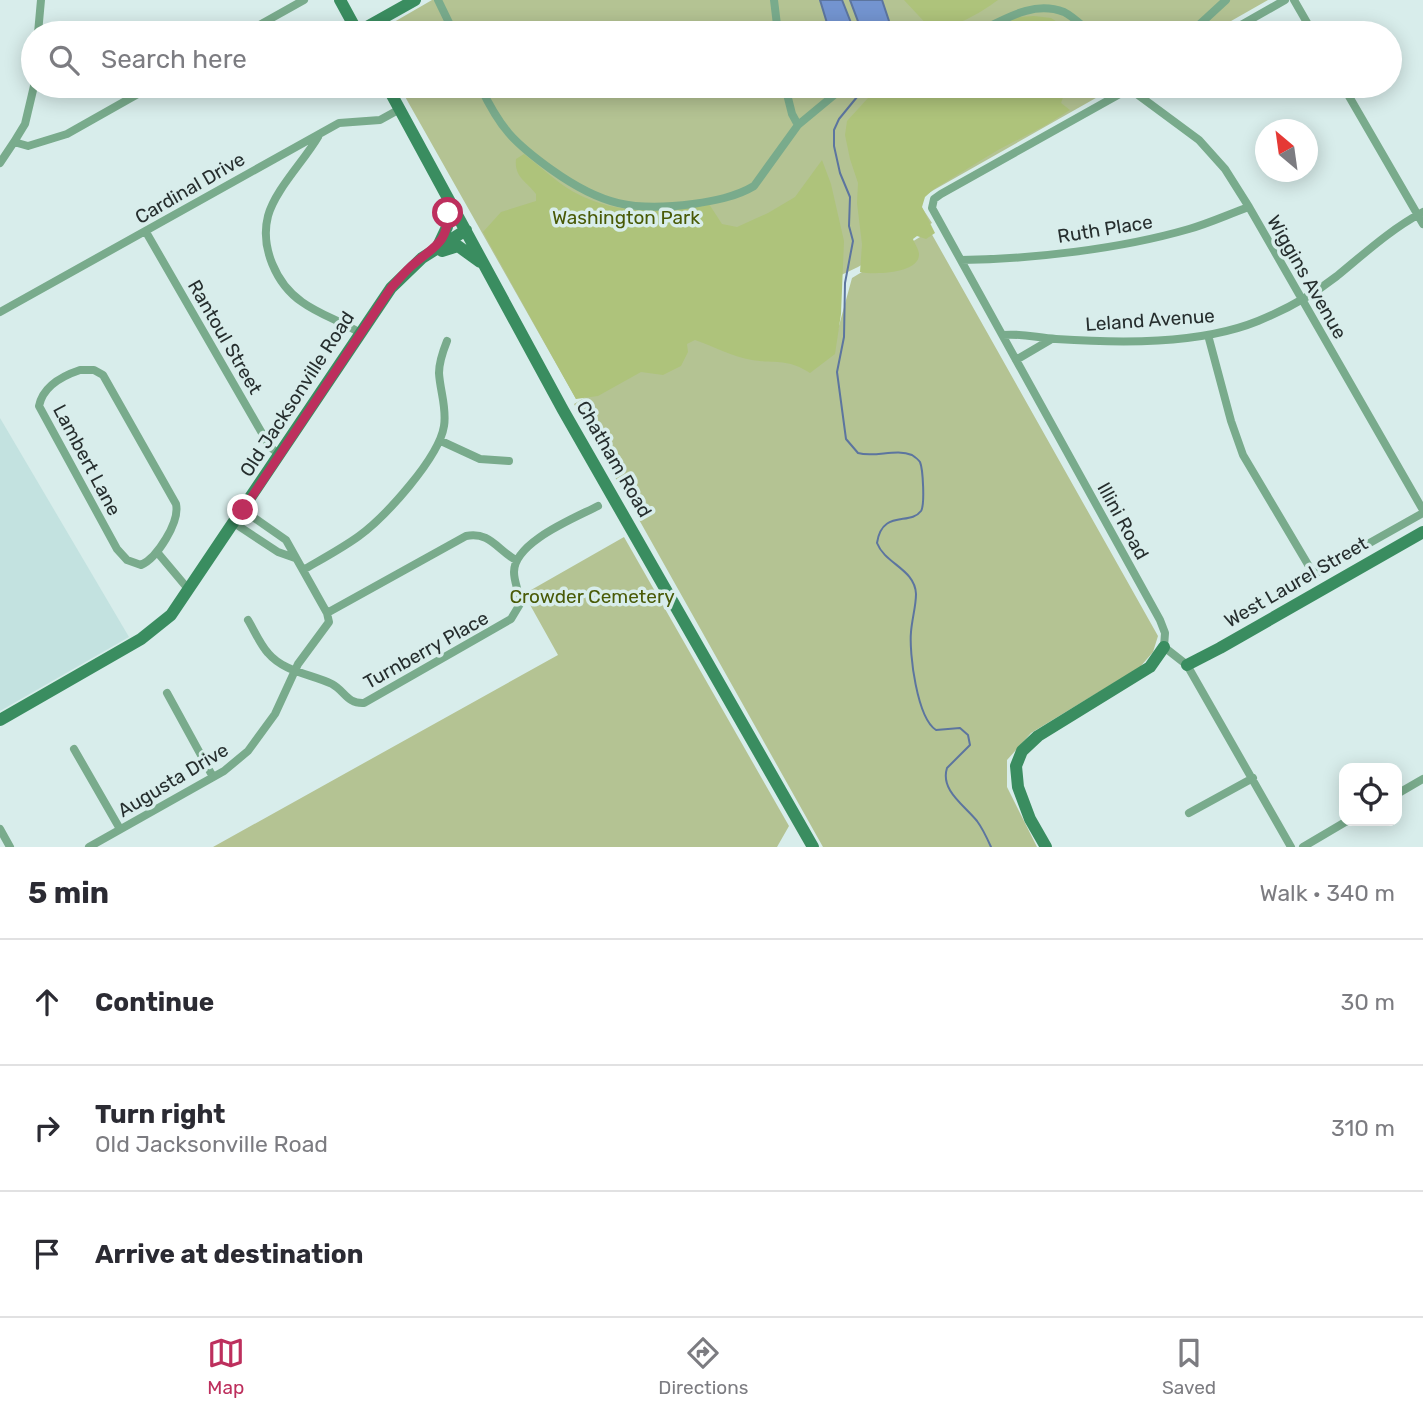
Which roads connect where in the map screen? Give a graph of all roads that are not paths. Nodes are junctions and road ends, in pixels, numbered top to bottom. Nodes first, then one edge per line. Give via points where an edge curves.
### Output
1 (41, 0) edge
2 (304, 0) edge
3 (340, 0) edge
4 (415, 0) edge
5 (438, 0) edge
6 (774, 0) edge
7 (1226, 0) edge
8 (1285, 0) edge
9 (1294, 0) edge
10 (39, 21) edge
11 (266, 21) edge
12 (351, 21) edge
13 (379, 21) edge
14 (448, 21) edge
15 (777, 21) edge
16 (998, 21) edge
17 (1077, 21) edge
18 (1203, 21) edge
19 (1248, 21) edge
20 (1306, 21) edge
21 (31, 98) edge
22 (131, 98) edge
23 (394, 98) edge
24 (486, 98) edge
25 (788, 98) edge
26 (831, 98) edge
27 (1111, 98) edge
28 (1144, 98) edge
29 (1350, 98) edge
30 (400, 109) junction
31 (798, 125) junction
32 (320, 135) junction
33 (14, 142) junction
34 (0, 163) edge
35 (446, 194) junction
36 (1250, 207) junction
37 (1420, 213) edge
38 (1423, 224) edge
39 (466, 230) junction
40 (146, 232) junction
41 (437, 247) junction
42 (961, 260) junction
43 (486, 267) junction
44 (403, 274) junction
45 (1302, 299) junction
46 (0, 312) edge
47 (360, 333) junction
48 (1003, 335) junction
49 (1208, 335) junction
50 (1053, 339) junction
51 (447, 341) dead end
52 (1016, 360) junction
53 (441, 441) junction
54 (280, 454) junction
55 (509, 460) dead end
56 (598, 506) dead end
57 (243, 510) junction
58 (1423, 512) edge
59 (234, 523) junction
60 (1423, 532) edge
61 (157, 552) junction
62 (295, 558) junction
63 (516, 560) junction
64 (303, 570) junction
65 (189, 590) junction
66 (328, 618) junction
67 (248, 620) dead end
68 (1164, 647) junction
69 (1187, 665) junction
70 (294, 670) junction
71 (167, 693) dead end
72 (0, 720) edge
73 (75, 749) dead end
74 (213, 777) junction
75 (1253, 778) junction
76 (1423, 779) edge
77 (1402, 791) edge
78 (1189, 813) dead end
79 (1339, 826) edge
80 (0, 829) edge
81 (120, 829) junction
82 (10, 847) edge
83 (89, 847) edge
84 (813, 847) edge
85 (1046, 847) edge
86 (1291, 847) edge
87 (1303, 847) edge

1 - 10 street
2 - 11 street
3 - 12 street
4 - 13 street
5 - 14 street
6 - 15 street
7 - 18 street
8 - 19 street
9 - 20 street
16 - 17 street via 1037,7 1067,13
21 - 33 street via 25,124
22 - 33 street via 67,134 28,146
23 - 30 street, Chatham Road
24 - 31 street via 501,126 532,155 588,193 630,205 680,205 747,190 763,176
25 - 31 street
26 - 31 street
27 - 42 street, Illini Road via 932,203
28 - 36 street, Wiggins Avenue via 1199,141
29 - 37 street
30 - 32 street, Cardinal Drive via 380,120 339,123
30 - 35 street, Chatham Road
32 - 40 street, Cardinal Drive
32 - 47 street via 268,216 270,260 299,300
33 - 34 street
35 - 39 street, Chatham Road
35 - 41 street via 447,227
36 - 42 street, Ruth Place via 1135,241
36 - 45 street, Wiggins Avenue
37 - 38 street
37 - 45 street, Leland Avenue
39 - 41 street, Old Jacksonville Road
39 - 43 street, Chatham Road
40 - 46 street, Cardinal Drive
40 - 54 street, Rantoul Street via 270,447
41 - 44 street, Old Jacksonville Road
42 - 48 street, Illini Road
43 - 44 street via 454,246
43 - 84 street, Chatham Road
44 - 47 street, Old Jacksonville Road
45 - 49 street, Leland Avenue via 1256,322
45 - 58 street, Wiggins Avenue
47 - 54 street, Old Jacksonville Road
48 - 50 street, Leland Avenue
48 - 52 street, Illini Road
49 - 50 street, Leland Avenue
49 - 58 street, West Laurel Street via 1243,455 1313,573
50 - 52 street
51 - 53 street via 439,373 445,415
52 - 68 street, Illini Road via 1160,620
53 - 55 street via 480,459
53 - 64 street via 372,526
54 - 57 street, Old Jacksonville Road
56 - 63 street via 532,542
57 - 59 street, Old Jacksonville Road
57 - 62 street via 286,540
59 - 62 street
59 - 65 street, Old Jacksonville Road
60 - 69 street, West Laurel Street
61 - 61 street, Lambert Lane via 177,517 172,495 103,375 88,369 70,373 43,394 41,413 121,555 141,565
61 - 65 street
62 - 64 street
63 - 66 street via 488,538 466,536
63 - 70 street, Turnberry Place via 520,604 511,619 363,703 353,702 335,685
64 - 66 street
65 - 72 street, Old Jacksonville Road via 171,615 141,639
66 - 70 street, Augusta Drive
67 - 70 street via 266,651
68 - 69 street
68 - 85 street via 1150,667 1038,736 1022,751 1016,766 1018,787
69 - 75 street
70 - 74 street, Augusta Drive via 260,738
71 - 74 street
73 - 81 street
74 - 81 street, Augusta Drive
75 - 78 street
75 - 86 street
76 - 77 street
79 - 87 street
80 - 82 street
81 - 83 street, Augusta Drive

